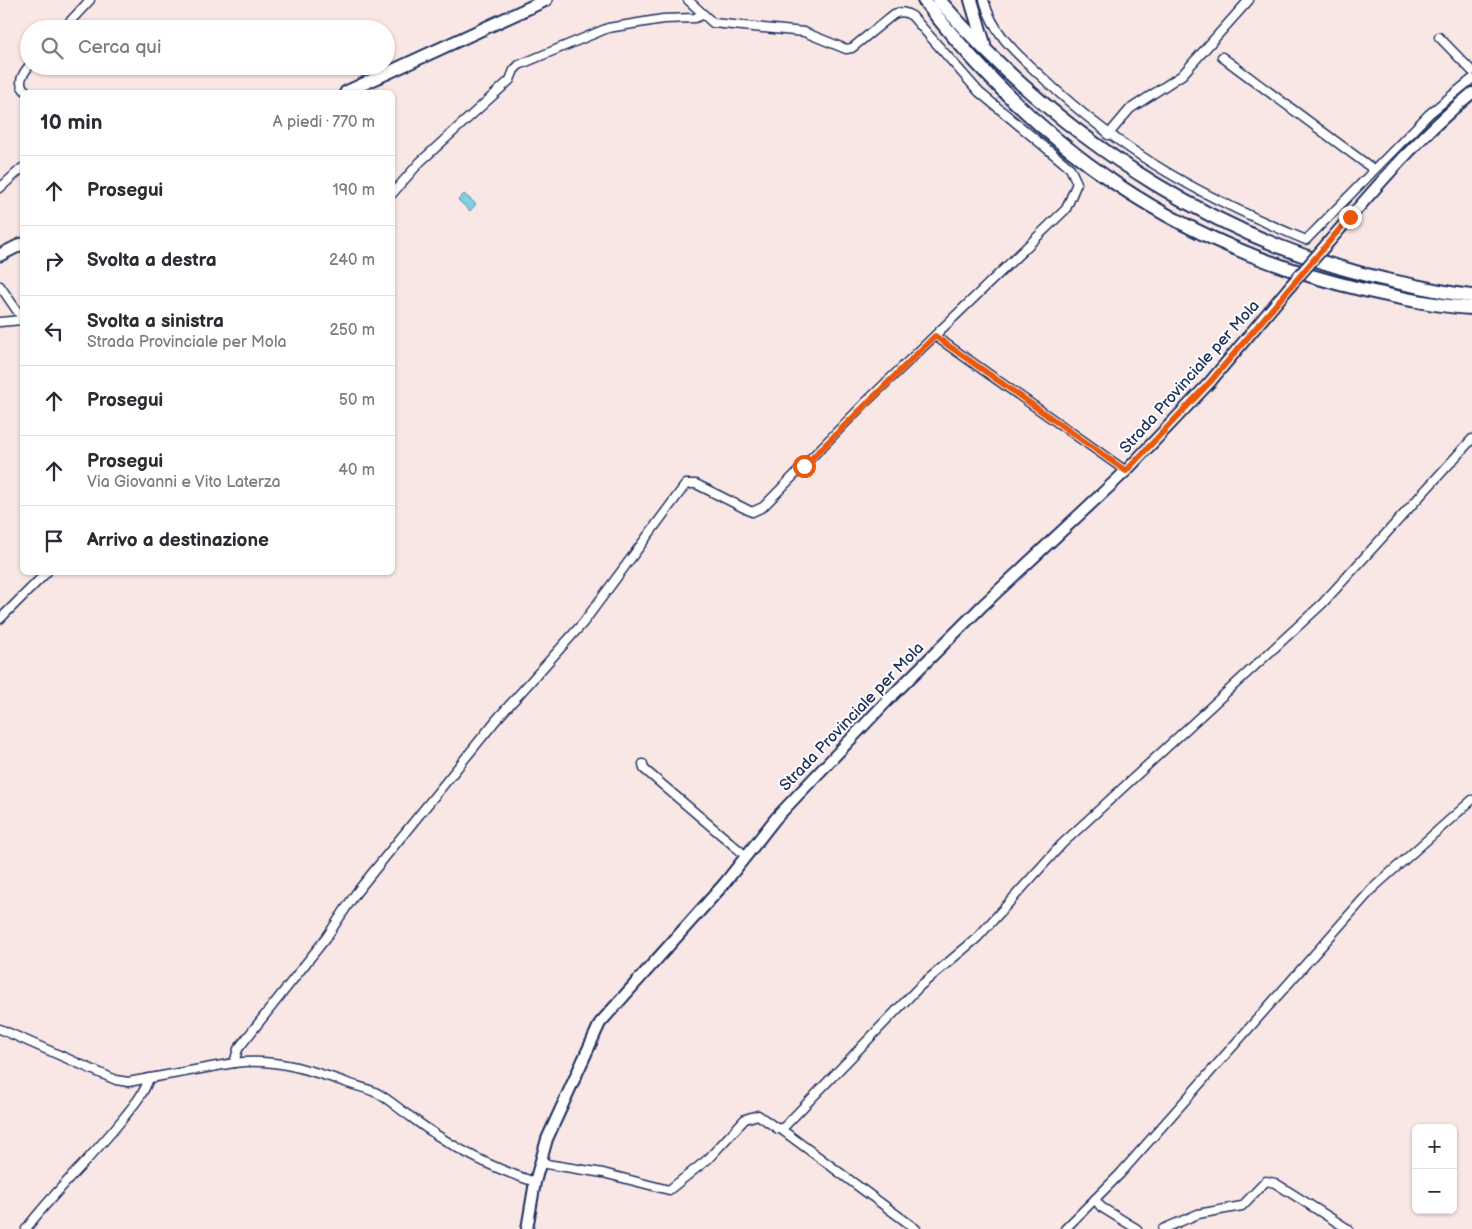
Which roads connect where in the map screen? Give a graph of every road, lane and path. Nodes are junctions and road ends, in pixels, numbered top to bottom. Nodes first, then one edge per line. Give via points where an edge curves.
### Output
1 (90, 0) edge
2 (546, 0) edge
3 (688, 0) edge
4 (924, 0) edge
5 (939, 0) edge
6 (971, 0) edge
7 (984, 0) edge
8 (1250, 0) edge
9 (702, 15) junction
10 (71, 20) edge
11 (1439, 37) dead end
12 (986, 51) junction
13 (1222, 57) dead end
14 (395, 69) edge
15 (1472, 71) edge
16 (22, 75) edge
17 (383, 75) edge
18 (1472, 79) edge
19 (24, 90) edge
20 (350, 90) edge
21 (1472, 93) edge
22 (1108, 134) junction
23 (1373, 169) junction
24 (20, 170) edge
25 (0, 188) edge
26 (395, 191) edge
27 (20, 245) edge
28 (0, 255) edge
29 (0, 286) edge
30 (1472, 296) edge
31 (1472, 308) edge
32 (20, 316) edge
33 (20, 319) edge
34 (0, 322) edge
35 (935, 336) junction
36 (1472, 439) edge
37 (1126, 471) junction
38 (44, 575) edge
39 (0, 619) edge
40 (643, 764) dead end
41 (1472, 800) edge
42 (746, 856) junction
43 (0, 1029) edge
44 (234, 1063) junction
45 (150, 1078) junction
46 (782, 1130) junction
47 (540, 1163) junction
48 (535, 1182) junction
49 (1095, 1199) junction
50 (26, 1229) edge
51 (527, 1229) edge
52 (916, 1229) edge
53 (1065, 1229) edge
54 (1137, 1229) edge
55 (1163, 1229) edge
56 (1348, 1229) edge

1 - 10 street
2 - 14 main road
3 - 9 street
4 - 31 highway via 1011,100 1066,148 1138,199 1196,231 1304,274 1377,293
5 - 12 highway
6 - 12 highway
7 - 22 street via 1001,38
8 - 22 street via 1182,75 1130,109
9 - 26 street via 608,28 519,65 510,80 420,162
9 - 35 street via 712,23 810,34 846,49 852,48 894,14 906,13 979,92 1070,168 1077,183 1057,220
11 - 15 street
12 - 30 highway via 1033,95 1088,138 1229,224 1293,253 1383,280
13 - 23 street
16 - 19 street via 20,81
17 - 20 main road
18 - 23 street via 1428,114
21 - 37 street, Strada Provinciale per Mola, bridge via 1411,147 1210,382
22 - 23 street via 1199,191 1306,240
24 - 25 street
27 - 28 main road
29 - 32 street
33 - 34 street
35 - 37 street
35 - 44 street via 758,510 752,512 696,484 686,484 584,623 515,698 356,893 326,938 238,1049
36 - 46 street via 1322,604 1062,844 976,938 920,986
37 - 42 street, Strada Provinciale per Mola via 983,605 887,701 776,818
38 - 39 street
40 - 42 street via 644,769
41 - 49 street via 1373,888
42 - 47 street, Strada Provinciale per Mola via 600,1023 566,1094
43 - 45 street via 116,1080 128,1082
44 - 45 street
44 - 48 street via 265,1060 285,1064 375,1092 481,1160
45 - 50 street via 115,1129 52,1196
46 - 47 street via 758,1115 745,1119 708,1159 669,1190 603,1173
46 - 52 street
47 - 48 street, Strada Provinciale per Mola
48 - 51 street, Strada Provinciale per Mola
49 - 53 street
49 - 54 street via 1101,1207
55 - 56 street via 1198,1214 1242,1206 1266,1182 1275,1183

